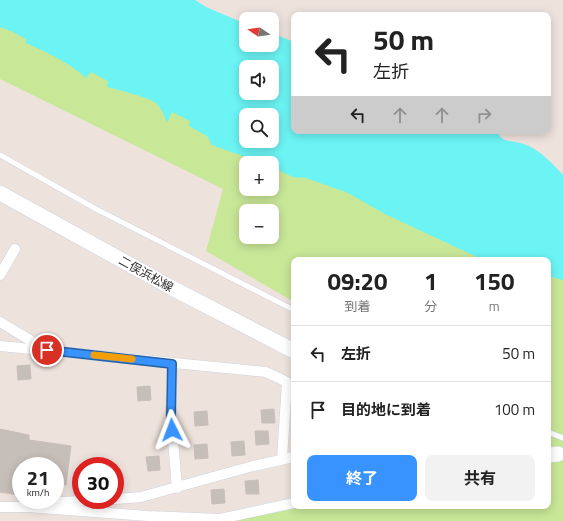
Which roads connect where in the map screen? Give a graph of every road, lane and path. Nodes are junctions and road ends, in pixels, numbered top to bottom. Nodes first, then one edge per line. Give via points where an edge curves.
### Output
1 (0, 155) edge
2 (0, 193) edge
3 (15, 249) dead end
4 (0, 275) edge
5 (291, 308) edge
6 (0, 322) edge
7 (0, 346) edge
8 (291, 349) edge
9 (47, 350) junction
10 (172, 364) junction
11 (551, 433) edge
12 (563, 438) edge
13 (291, 458) edge
14 (282, 459) junction
15 (177, 488) junction
16 (124, 499) edge
17 (72, 501) edge
18 (291, 505) edge
19 (5, 507) edge

1 - 5 lane via 96,209
2 - 8 main road, 二俣浜松線 via 172,288
3 - 4 street
6 - 9 street
7 - 9 street
9 - 10 street
10 - 14 street via 266,372 288,382
10 - 15 street via 171,416
11 - 12 lane
13 - 14 street
14 - 15 street
15 - 16 street via 141,498
17 - 19 street
18 - 19 street via 220,519

